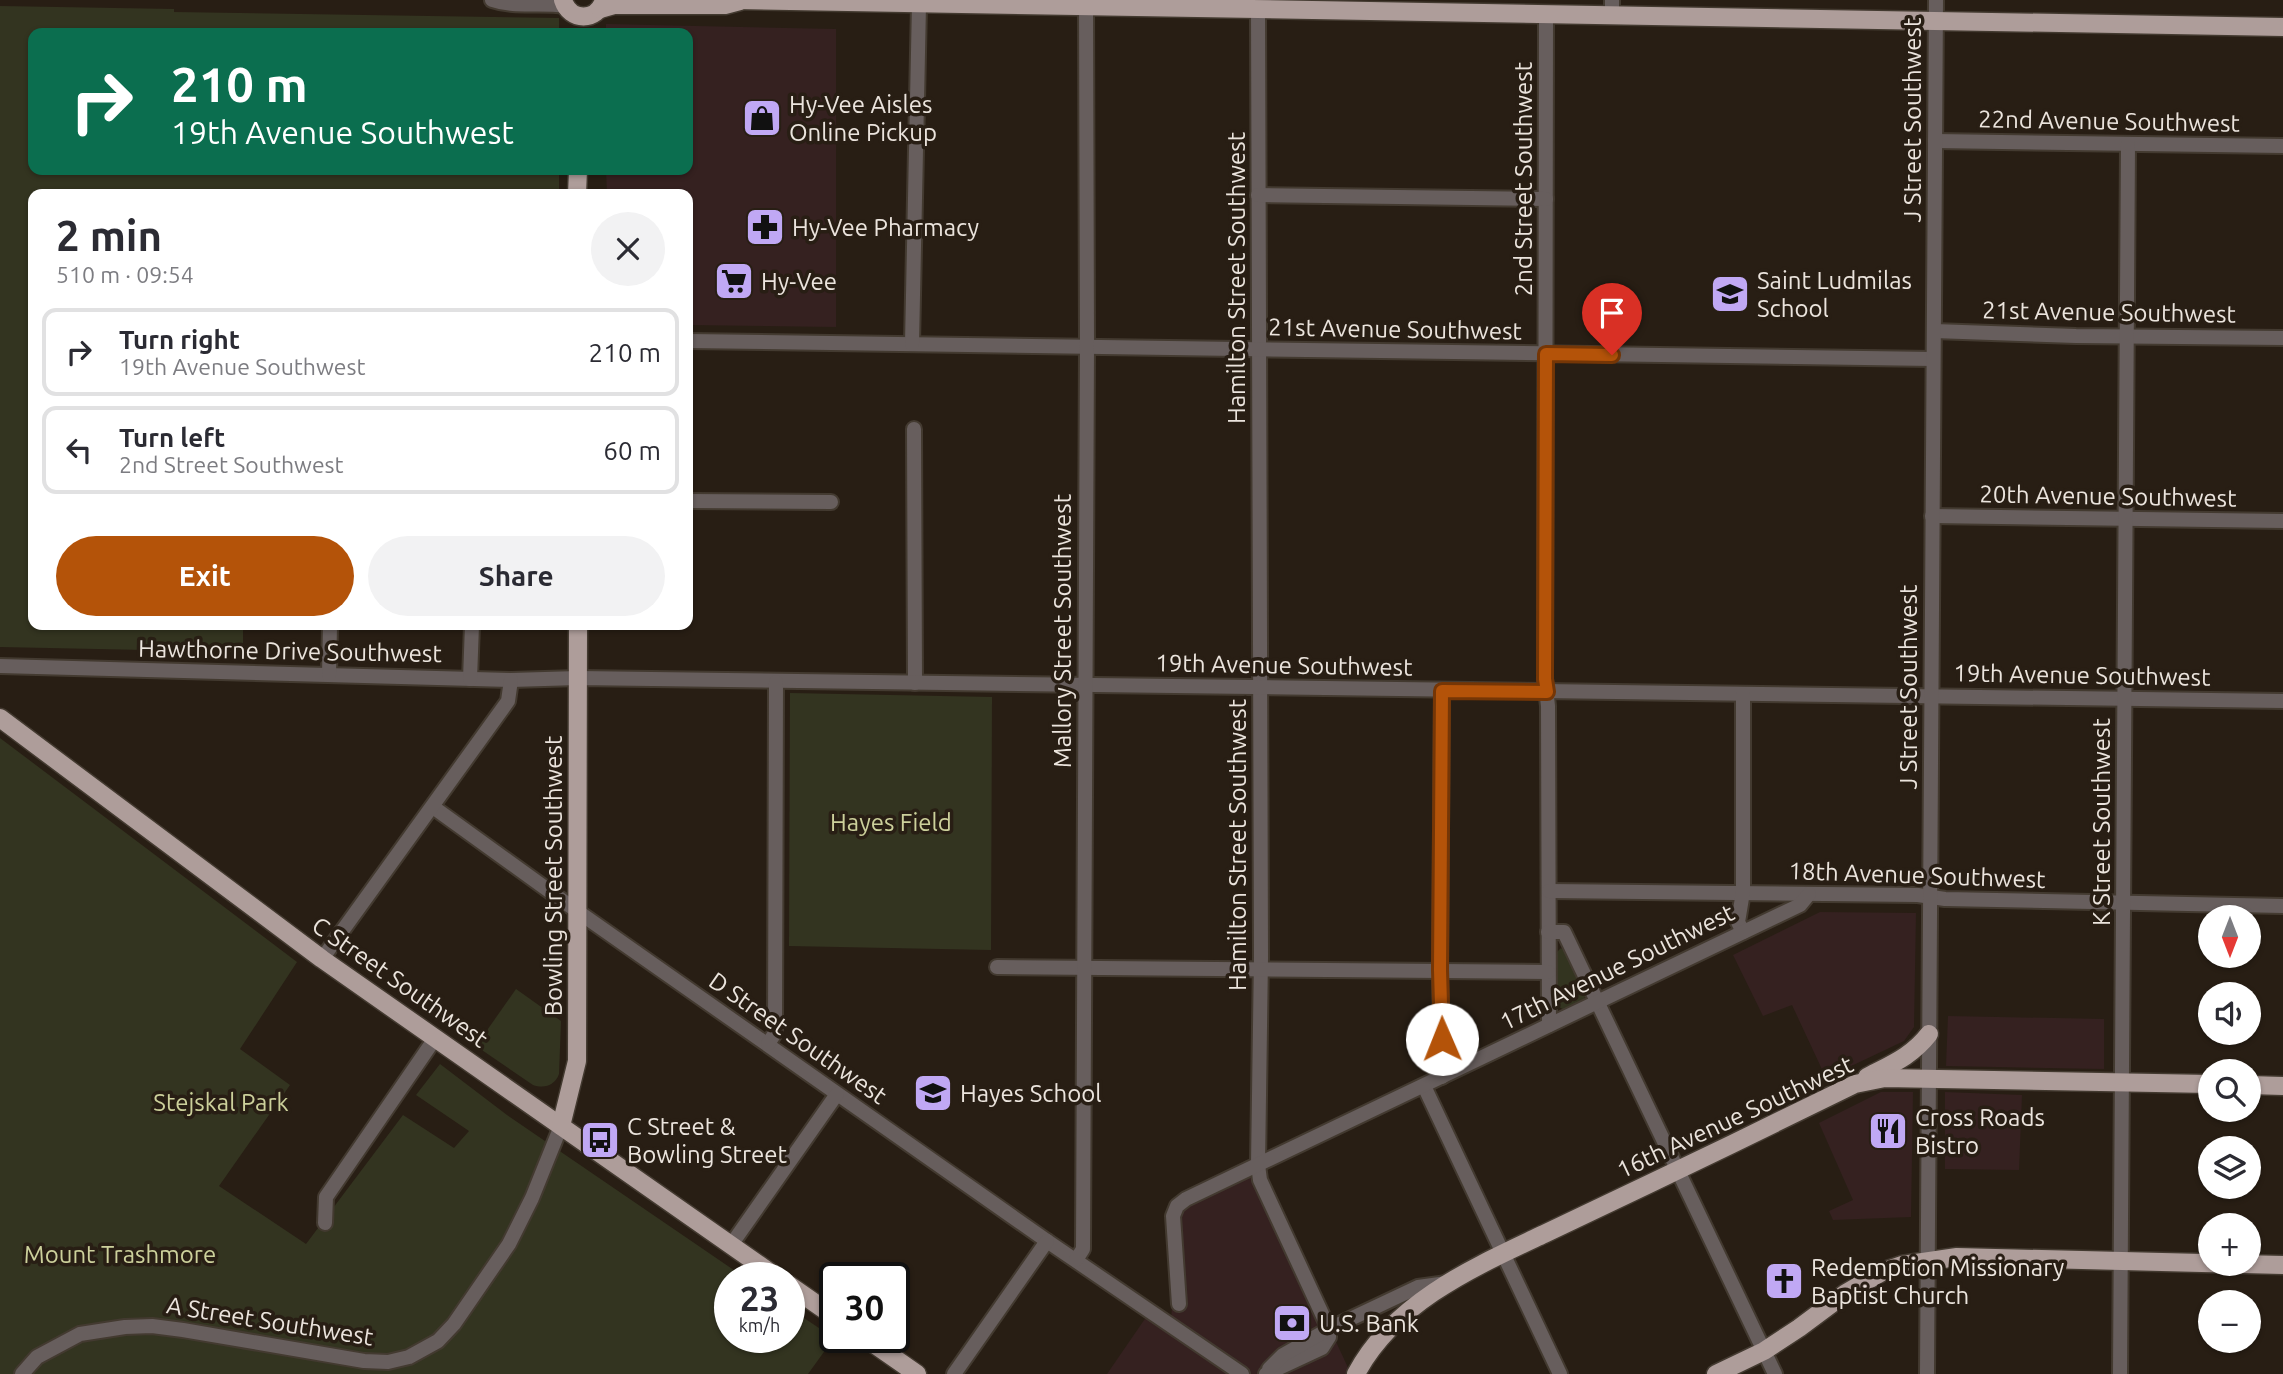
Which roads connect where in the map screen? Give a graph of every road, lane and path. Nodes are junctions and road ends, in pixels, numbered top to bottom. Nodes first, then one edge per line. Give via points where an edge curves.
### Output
1 (492, 0) edge
2 (738, 0) edge
3 (750, 0) edge
4 (1936, 0) edge
5 (1086, 3) edge
6 (919, 4) junction
7 (567, 7) edge
8 (599, 8) edge
9 (1612, 8) edge
10 (1258, 9) junction
11 (1546, 14) junction
12 (1936, 21) junction
13 (2283, 27) edge
14 (573, 28) edge
15 (590, 28) edge
16 (1935, 141) junction
17 (2128, 144) junction
18 (2283, 146) edge
19 (1258, 195) junction
20 (1546, 199) junction
21 (1934, 331) junction
22 (2127, 335) junction
23 (2283, 338) edge
24 (693, 341) edge
25 (912, 344) junction
26 (1087, 346) junction
27 (1259, 349) junction
28 (1546, 354) junction
29 (1933, 359) junction
30 (914, 429) dead end
31 (693, 500) edge
32 (831, 502) dead end
33 (1932, 516) junction
34 (2125, 519) junction
35 (2283, 521) edge
36 (330, 630) edge
37 (472, 630) edge
38 (578, 630) edge
39 (0, 666) edge
40 (329, 675) junction
41 (578, 678) junction
42 (470, 679) junction
43 (511, 680) junction
44 (776, 682) junction
45 (915, 683) junction
46 (1085, 686) junction
47 (1259, 688) junction
48 (1442, 691) junction
49 (1547, 692) junction
50 (1744, 695) junction
51 (1931, 696) junction
52 (2124, 698) junction
53 (2283, 701) edge
54 (0, 718) edge
55 (433, 807) junction
56 (1549, 891) junction
57 (1743, 892) junction
58 (1809, 894) junction
59 (1930, 896) junction
60 (2124, 902) junction
61 (2283, 906) edge
62 (577, 911) junction
63 (1548, 932) junction
64 (1743, 932) junction
65 (322, 958) junction
66 (997, 967) dead end
67 (1083, 969) junction
68 (1261, 969) junction
69 (1440, 970) junction
70 (1548, 972) junction
71 (1597, 1002) junction
72 (1549, 1025) junction
73 (1929, 1034) junction
74 (436, 1037) junction
75 (768, 1044) junction
76 (1442, 1077) junction
77 (1929, 1078) junction
78 (2122, 1083) junction
79 (1855, 1084) junction
80 (2198, 1084) edge
81 (2261, 1085) edge
82 (1424, 1086) junction
83 (2283, 1086) edge
84 (837, 1094) junction
85 (561, 1126) junction
86 (1258, 1165) junction
87 (1678, 1170) junction
88 (325, 1223) dead end
89 (1047, 1241) junction
90 (731, 1245) junction
91 (1503, 1254) junction
92 (1076, 1260) junction
93 (1928, 1260) junction
94 (2121, 1261) junction
95 (755, 1262) edge
96 (2283, 1265) edge
97 (1452, 1282) junction
98 (1179, 1304) dead end
99 (1329, 1329) junction
100 (1764, 1351) junction
101 (887, 1353) edge
102 (22, 1374) edge
103 (917, 1374) edge
104 (954, 1374) edge
105 (1242, 1374) edge
106 (1265, 1374) edge
107 (1356, 1374) edge
108 (1560, 1374) edge
109 (1716, 1374) edge
110 (1775, 1374) edge
111 (1927, 1374) edge
112 (2120, 1374) edge

1 - 7 street via 506,5
2 - 3 main road
2 - 8 main road via 725,5
3 - 6 main road
4 - 12 street, J Street Southwest
5 - 6 main road
5 - 10 main road
5 - 26 street, Mallory Street Southwest
6 - 25 street
7 - 8 main road via 585,17
7 - 14 main road
8 - 15 main road
9 - 11 main road
9 - 12 main road
10 - 11 main road
10 - 19 street, Hamilton Street Southwest
11 - 20 street, 2nd Street Southwest
12 - 13 main road
12 - 16 street, J Street Southwest
16 - 17 street, 22nd Avenue Southwest
16 - 21 street, J Street Southwest
17 - 18 street, 22nd Avenue Southwest
17 - 22 street, K Street Southwest
19 - 20 street
19 - 27 street, Hamilton Street Southwest
20 - 28 street, 2nd Street Southwest
21 - 22 street, 21st Avenue Southwest
21 - 29 street, J Street Southwest
22 - 23 street, 21st Avenue Southwest
22 - 34 street, K Street Southwest
24 - 25 street, 21st Avenue Southwest
25 - 26 street, 21st Avenue Southwest
26 - 27 street, 21st Avenue Southwest
26 - 46 street, Mallory Street Southwest
27 - 28 street, 21st Avenue Southwest
27 - 47 street, Hamilton Street Southwest
28 - 29 street, 21st Avenue Southwest
28 - 49 street, 2nd Street Southwest
29 - 33 street, J Street Southwest
30 - 45 street
31 - 32 street
33 - 34 street, 20th Avenue Southwest
33 - 51 street, J Street Southwest
34 - 35 street, 20th Avenue Southwest
34 - 52 street, K Street Southwest
36 - 40 street
37 - 42 street
38 - 41 main road, Bowling Street Southwest
39 - 40 street, Hawthorne Drive Southwest
40 - 42 street, Hawthorne Drive Southwest
41 - 43 street, Hawthorne Drive Southwest
41 - 44 street, 19th Avenue Southwest
41 - 62 main road, Bowling Street Southwest
42 - 43 street, Hawthorne Drive Southwest
43 - 55 street via 508,701
44 - 45 street, 19th Avenue Southwest
44 - 75 street via 775,1033
45 - 46 street, 19th Avenue Southwest
46 - 47 street, 19th Avenue Southwest
46 - 67 street, Mallory Street Southwest
47 - 48 street, 19th Avenue Southwest
47 - 68 street, Hamilton Street Southwest
48 - 49 street, 19th Avenue Southwest
48 - 69 street
49 - 50 street, 19th Avenue Southwest
49 - 56 street, 2nd Street Southwest
50 - 51 street, 19th Avenue Southwest
50 - 57 street
51 - 52 street, 19th Avenue Southwest
51 - 59 street, J Street Southwest
52 - 53 street, 19th Avenue Southwest
52 - 60 street, K Street Southwest
54 - 65 main road, C Street Southwest
55 - 62 street, D Street Southwest
55 - 65 street
56 - 57 street, 18th Avenue Southwest
56 - 63 street, 2nd Street Southwest
57 - 58 street, 18th Avenue Southwest
57 - 64 street via 1738,922
58 - 59 street, 18th Avenue Southwest
58 - 64 street, 17th Avenue Southwest via 1800,905
59 - 60 street, 18th Avenue Southwest
59 - 73 street, J Street Southwest
60 - 61 street, 18th Avenue Southwest
60 - 78 street, K Street Southwest
62 - 75 street, D Street Southwest
62 - 85 main road, Bowling Street Southwest via 577,1061
63 - 70 street, 2nd Street Southwest
63 - 71 street via 1564,932
64 - 71 street, 17th Avenue Southwest
65 - 74 main road, C Street Southwest
66 - 67 street
67 - 68 street
67 - 92 street, Mallory Street Southwest via 1083,1249
68 - 69 street
68 - 86 street, Hamilton Street Southwest
69 - 70 street
69 - 76 street
70 - 72 street, 2nd Street Southwest
71 - 72 street, 17th Avenue Southwest
71 - 87 street
72 - 76 street, 17th Avenue Southwest
73 - 77 street, J Street Southwest
73 - 79 main road via 1910,1054
74 - 85 main road, C Street Southwest
74 - 88 street via 326,1197
75 - 84 street, D Street Southwest
76 - 82 street, 17th Avenue Southwest
77 - 78 main road, 16th Avenue Southwest
77 - 79 main road, 16th Avenue Southwest via 1885,1078
77 - 93 street, J Street Southwest
78 - 80 main road, 16th Avenue Southwest
78 - 94 street, K Street Southwest
79 - 87 main road, 16th Avenue Southwest
81 - 83 main road
82 - 86 street, 17th Avenue Southwest
82 - 91 street
84 - 89 street, D Street Southwest
84 - 90 street
85 - 90 main road, C Street Southwest
85 - 102 street, A Street Southwest via 509,1244 454,1324 438,1341 409,1357 364,1361 183,1330 125,1327 79,1334 37,1357
86 - 98 street, 17th Avenue Southwest via 1177,1206 1173,1216
86 - 99 street, Hamilton Street Southwest via 1259,1180
87 - 91 main road, 16th Avenue Southwest
87 - 100 street
89 - 92 street, D Street Southwest
89 - 104 street
90 - 95 main road, C Street Southwest
91 - 97 main road, 16th Avenue Southwest
91 - 108 street
92 - 105 street, D Street Southwest
93 - 94 main road
93 - 100 main road via 1882,1272
93 - 111 street, J Street Southwest
94 - 96 main road
94 - 112 street, K Street Southwest
97 - 99 street via 1418,1287
97 - 107 main road, 16th Avenue Southwest via 1391,1326
99 - 106 street via 1283,1354
100 - 109 main road
100 - 110 street
101 - 103 main road

